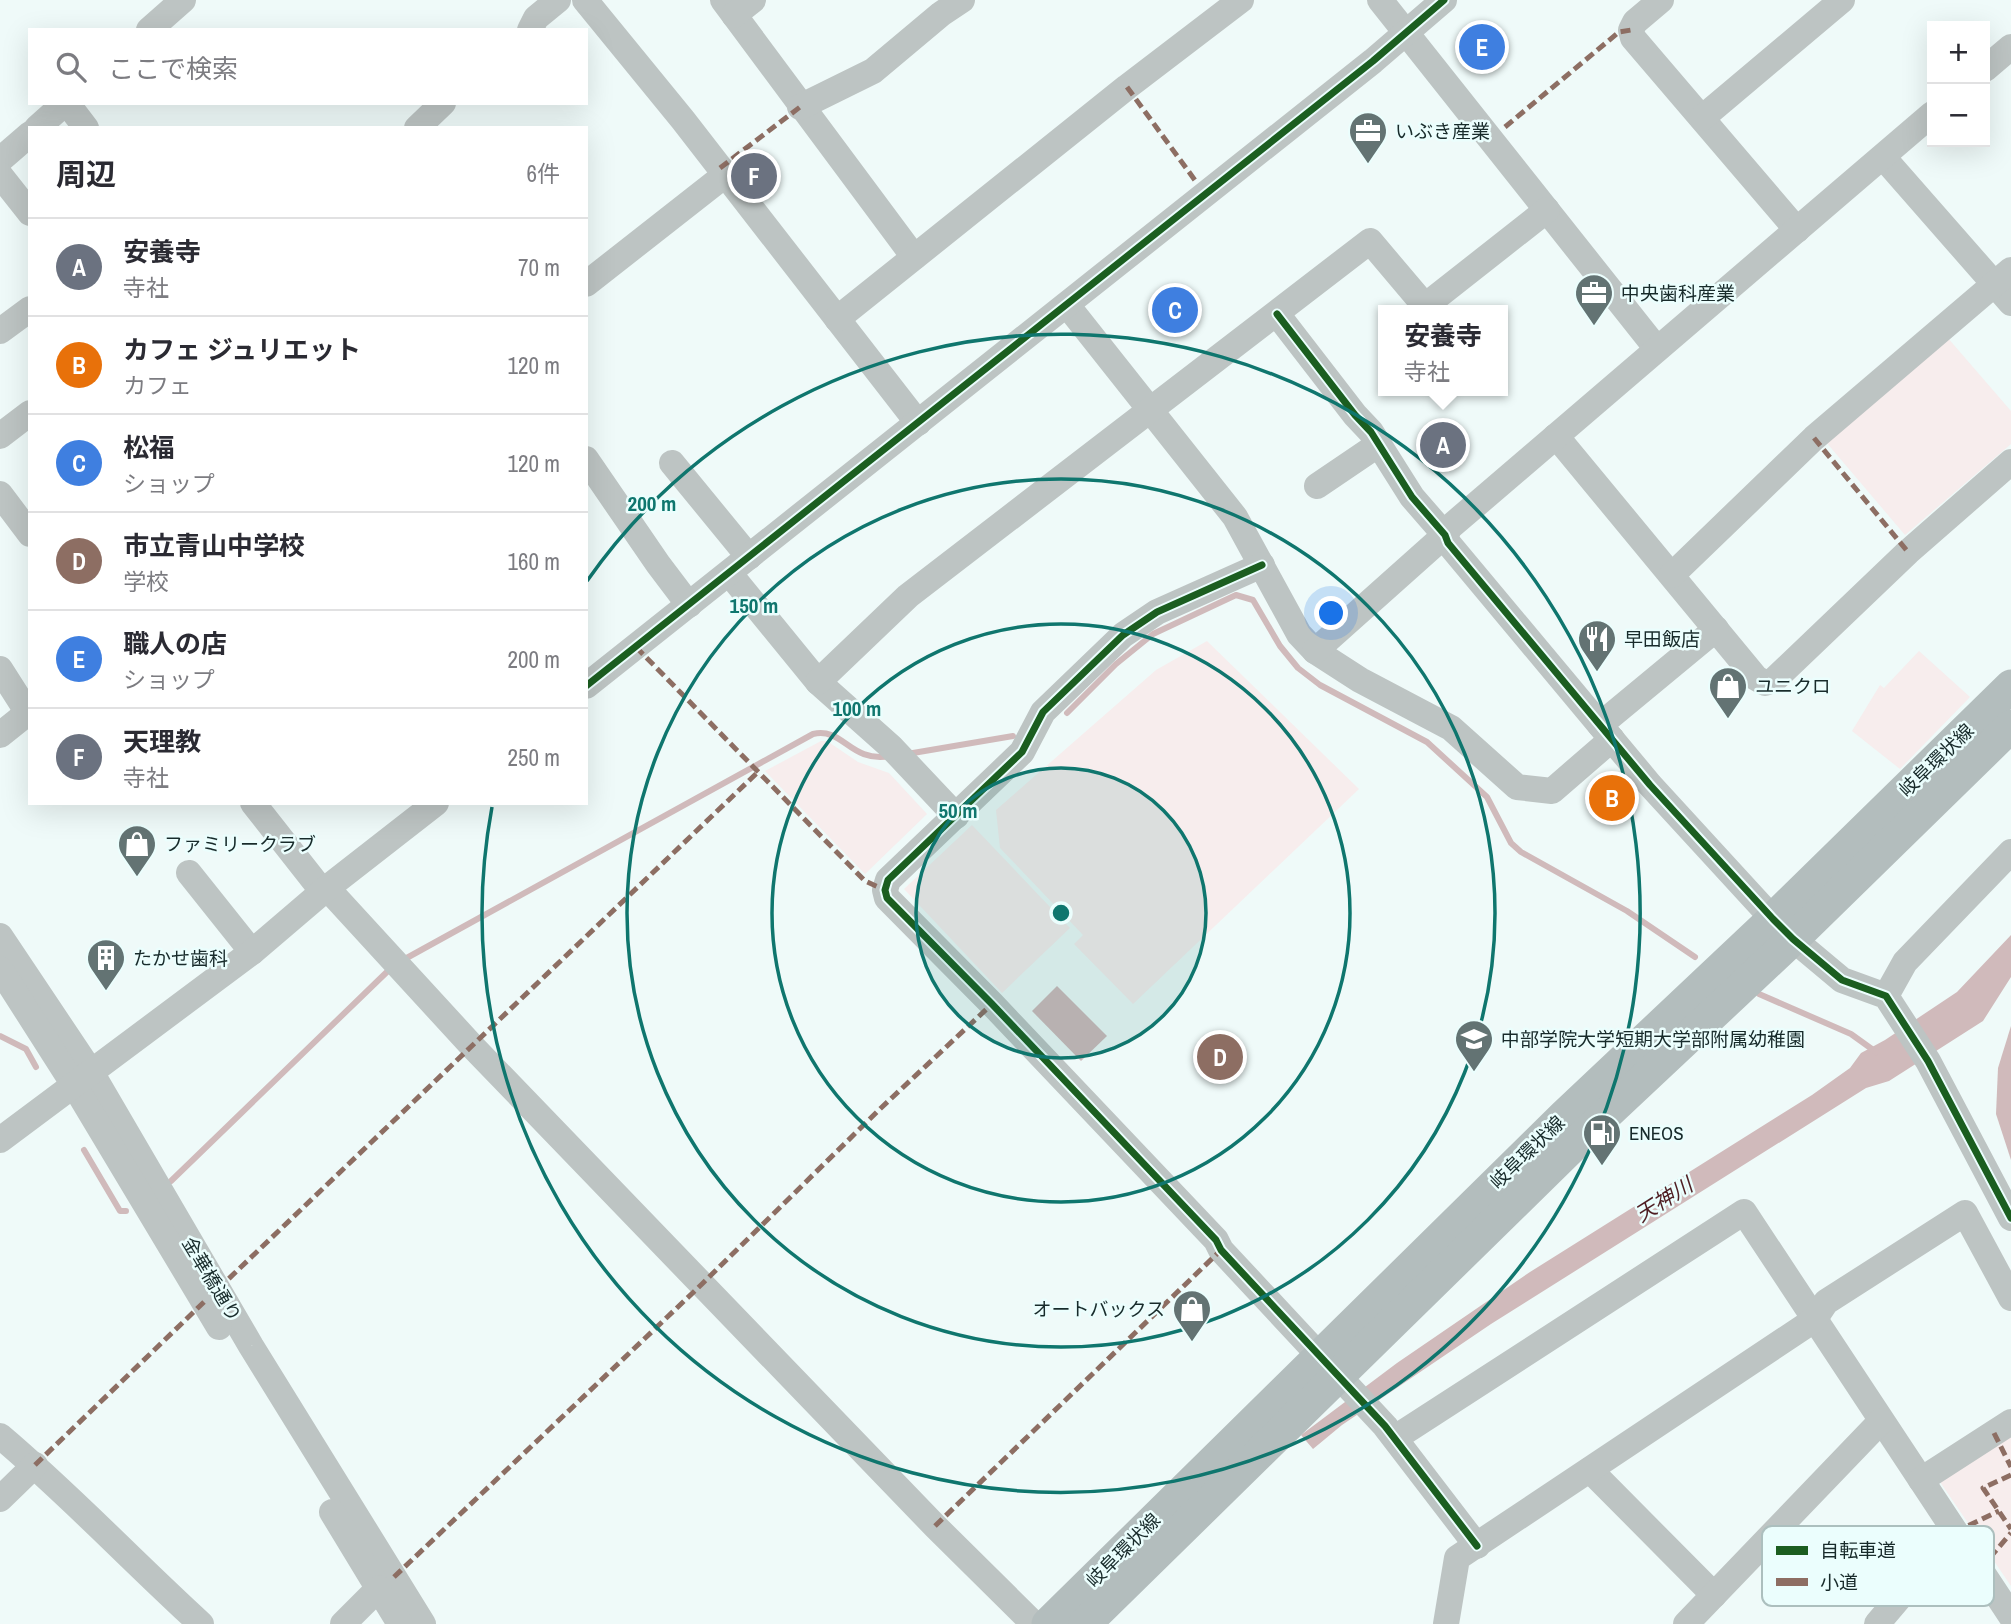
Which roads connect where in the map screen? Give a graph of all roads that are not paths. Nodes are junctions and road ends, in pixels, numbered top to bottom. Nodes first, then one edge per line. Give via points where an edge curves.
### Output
1 (183, 0) edge
2 (558, 0) edge
3 (585, 0) edge
4 (962, 0) edge
5 (1241, 0) edge
6 (1380, 0) edge
7 (1444, 0) edge
8 (1661, 0) edge
9 (1842, 0) edge
10 (737, 5) edge
11 (151, 28) edge
12 (531, 28) edge
13 (1405, 32) junction
14 (2011, 47) edge
15 (1990, 65) edge
16 (64, 105) edge
17 (68, 105) edge
18 (441, 105) edge
19 (800, 107) junction
20 (1702, 118) junction
21 (1927, 118) edge
22 (39, 126) edge
23 (84, 126) edge
24 (419, 126) edge
25 (28, 136) edge
26 (1883, 157) junction
27 (0, 160) edge
28 (0, 174) edge
29 (725, 175) junction
30 (1547, 209) junction
31 (28, 210) edge
32 (1797, 230) junction
33 (914, 257) junction
34 (588, 282) edge
35 (2005, 286) edge
36 (1067, 305) junction
37 (1424, 305) edge
38 (1426, 305) edge
39 (28, 310) edge
40 (1277, 314) junction
41 (837, 319) junction
42 (0, 331) edge
43 (1657, 349) junction
44 (1150, 410) junction
45 (28, 415) edge
46 (918, 423) junction
47 (0, 436) edge
48 (1556, 436) junction
49 (1379, 444) junction
50 (588, 462) edge
51 (672, 463) dead end
52 (2011, 463) edge
53 (1317, 486) dead end
54 (0, 494) edge
55 (28, 531) edge
56 (1445, 535) junction
57 (739, 565) junction
58 (1262, 565) junction
59 (1672, 575) junction
60 (689, 605) junction
61 (1716, 629) junction
62 (1315, 651) junction
63 (0, 669) edge
64 (818, 682) junction
65 (588, 684) edge
66 (2011, 686) edge
67 (28, 711) edge
68 (28, 713) edge
69 (2011, 726) edge
70 (1606, 732) junction
71 (0, 735) edge
72 (255, 805) edge
73 (433, 805) edge
74 (956, 816) junction
75 (2011, 852) edge
76 (189, 873) dead end
77 (325, 890) junction
78 (1783, 929) junction
79 (0, 936) edge
80 (252, 952) junction
81 (0, 969) edge
82 (1886, 996) junction
83 (82, 1079) junction
84 (0, 1140) edge
85 (2011, 1218) edge
86 (2011, 1298) edge
87 (1814, 1320) junction
88 (1335, 1372) junction
89 (1881, 1421) junction
90 (2011, 1422) edge
91 (1390, 1432) junction
92 (0, 1436) edge
93 (35, 1465) junction
94 (1590, 1470) junction
95 (1921, 1480) junction
96 (0, 1499) edge
97 (1780, 1526) edge
98 (1951, 1526) edge
99 (1762, 1545) edge
100 (1477, 1546) junction
101 (379, 1588) junction
102 (1994, 1590) edge
103 (1714, 1595) junction
104 (1892, 1606) edge
105 (2011, 1616) edge
106 (201, 1624) edge
107 (343, 1624) edge
108 (400, 1624) edge
109 (423, 1624) edge
110 (1034, 1624) edge
111 (1048, 1624) edge
112 (1085, 1624) edge
113 (1446, 1624) edge
114 (1686, 1624) edge
115 (1877, 1624) edge

1 - 11 street
2 - 12 street
3 - 29 street
4 - 19 street via 873,71
5 - 33 street
6 - 13 street
7 - 13 street
8 - 20 street via 1635,22 1633,38
9 - 20 street
10 - 19 street
13 - 30 street
13 - 36 street
14 - 15 street
16 - 22 street
17 - 23 street
18 - 24 street
19 - 33 street
20 - 32 street
21 - 26 street
25 - 27 street
26 - 32 street
26 - 35 street
28 - 31 street
29 - 34 street
29 - 41 street
30 - 38 street
30 - 43 street
32 - 43 street
33 - 41 street
35 - 59 street via 1814,438
36 - 44 street
36 - 46 street
37 - 40 street via 1370,242
39 - 42 street
40 - 44 street
40 - 49 street
41 - 46 street
43 - 48 street
44 - 58 street via 1235,517
44 - 64 street via 908,596
45 - 47 street
46 - 57 street
48 - 56 street
48 - 59 street
49 - 53 street
49 - 56 street via 1412,497
50 - 60 street
51 - 57 street
52 - 61 street via 1908,552 1774,680 1765,683 1756,678
54 - 55 street
56 - 62 street
56 - 70 street
57 - 60 street
57 - 64 street
58 - 62 street via 1299,635
58 - 74 street via 1157,612 1123,635 1043,712 1022,752
59 - 61 street
60 - 65 street
61 - 70 street
62 - 70 street via 1451,728 1517,787 1552,790
63 - 67 street
64 - 74 street via 891,747
66 - 78 main road, 岐阜環状線
68 - 71 street
69 - 78 main road, 岐阜環状線
70 - 78 street
72 - 77 street
73 - 77 street
74 - 88 street via 888,880 887,898 1216,1240
75 - 82 street via 1905,962
76 - 80 street
77 - 80 street
77 - 110 street
78 - 82 street via 1842,980
78 - 88 main road, 岐阜環状線 via 1583,1136
79 - 83 street, 金華橋通り
80 - 83 street
81 - 83 street, 金華橋通り
82 - 85 street via 1928,1061
83 - 84 street
83 - 101 street, 金華橋通り
83 - 109 street, 金華橋通り
86 - 87 street via 1965,1213 1826,1302
87 - 89 street
87 - 91 street via 1744,1212
87 - 94 street
88 - 91 street
88 - 111 main road, 岐阜環状線
88 - 112 main road, 岐阜環状線
89 - 95 street
89 - 97 street
90 - 95 street
91 - 100 street
92 - 93 street
93 - 96 street
93 - 106 street
94 - 100 street
94 - 103 street
95 - 98 street
99 - 103 street
100 - 113 street via 1457,1558
101 - 107 street
101 - 108 street, 金華橋通り
102 - 105 street
103 - 114 street
104 - 115 street

